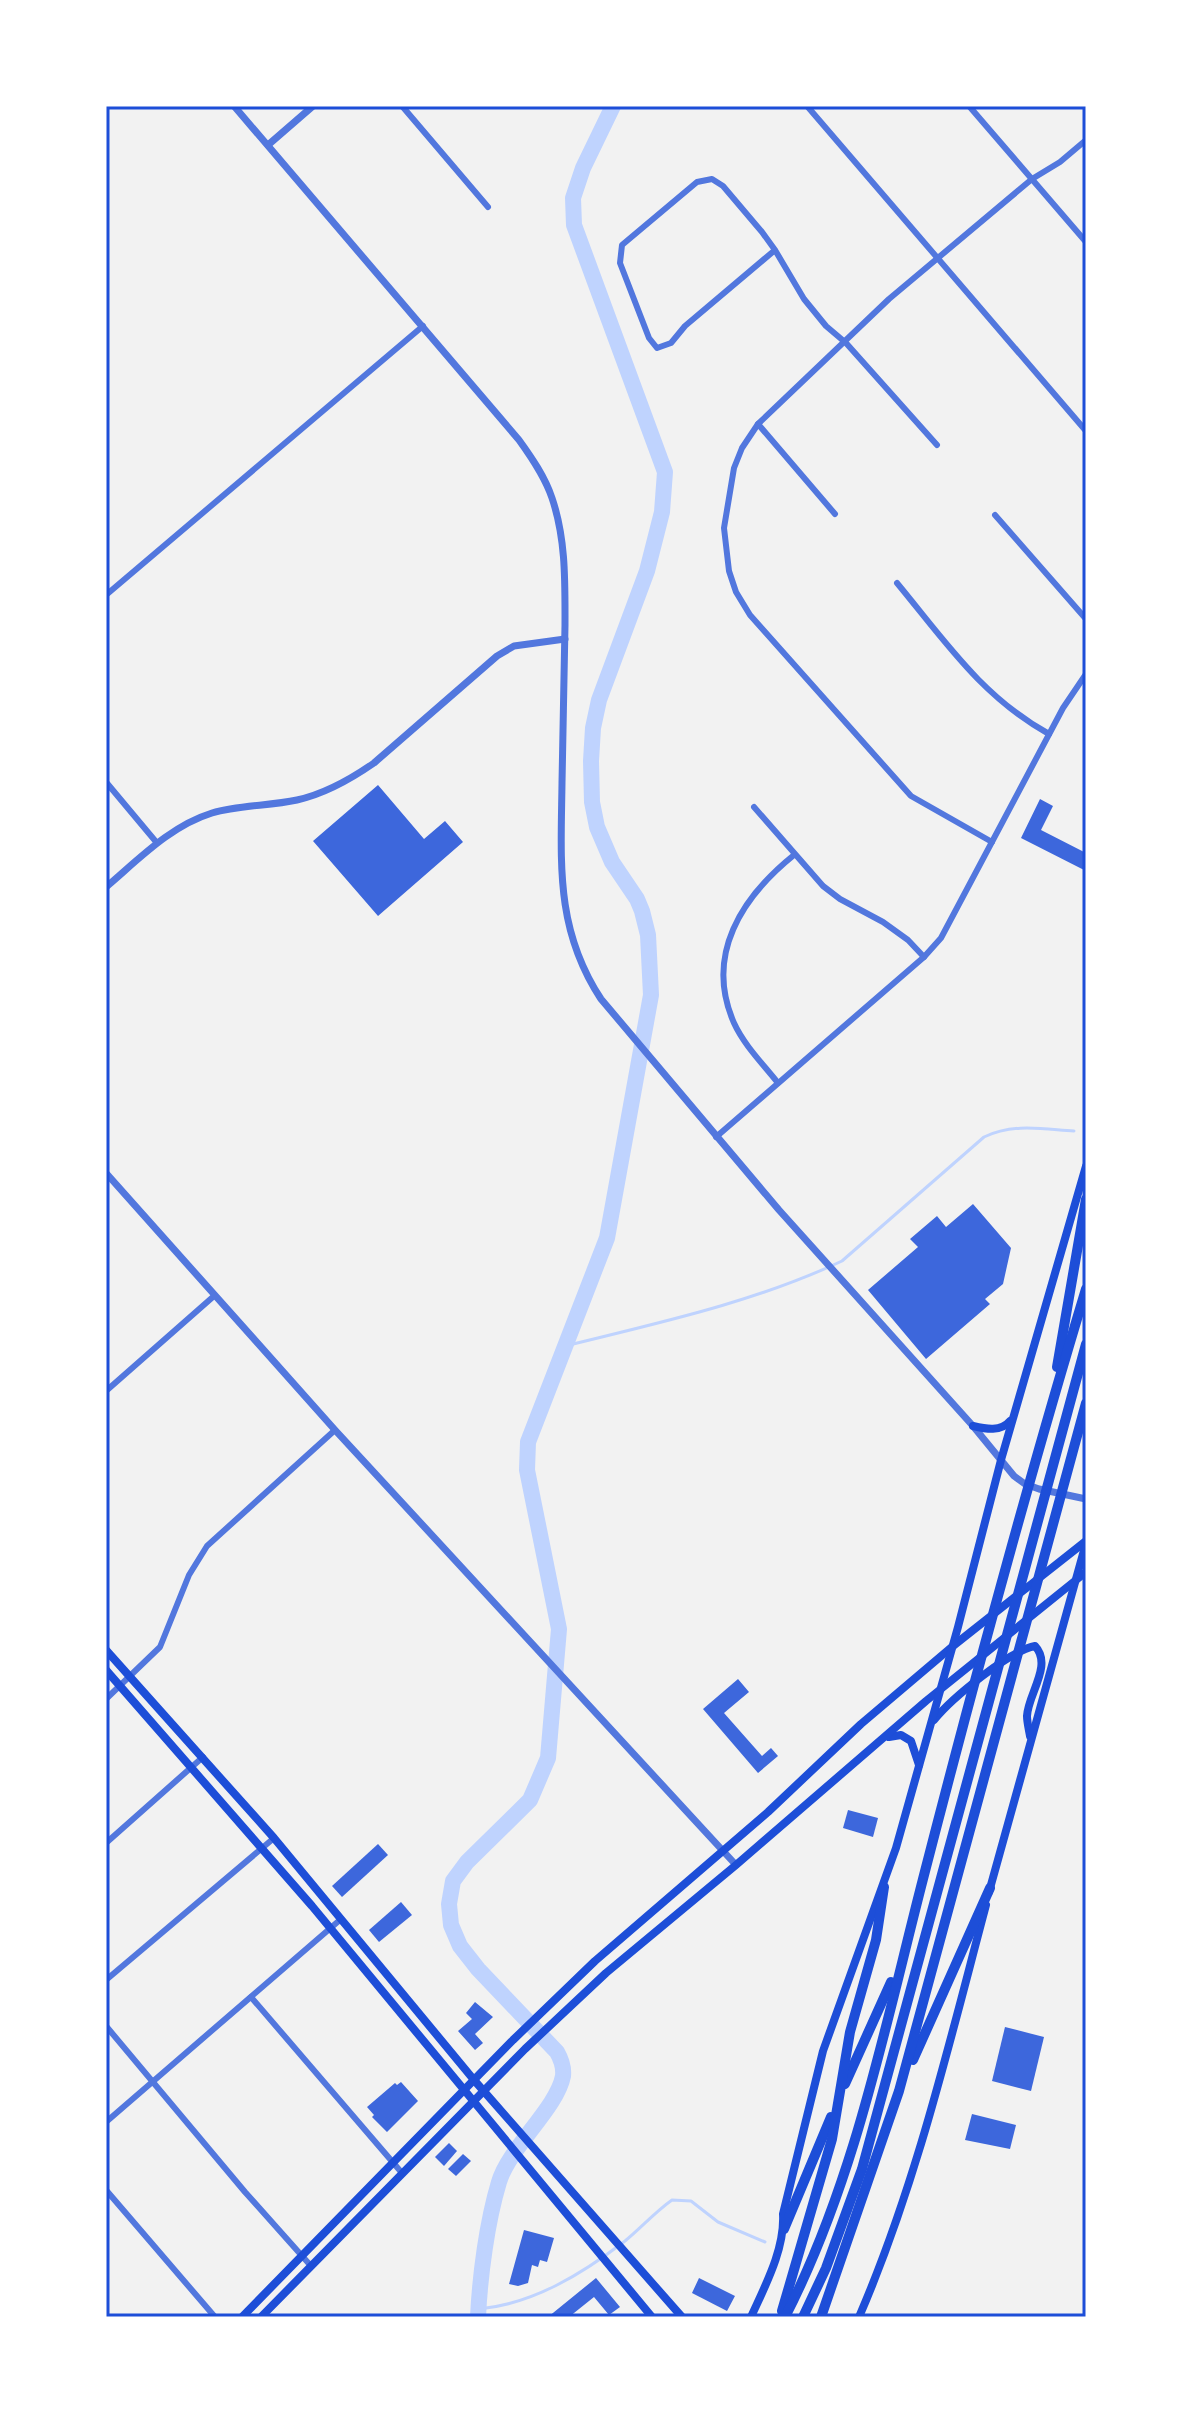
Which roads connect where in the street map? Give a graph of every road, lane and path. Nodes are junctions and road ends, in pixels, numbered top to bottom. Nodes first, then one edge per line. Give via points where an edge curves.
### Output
1 (234, 106) edge
2 (313, 106) edge
3 (402, 106) edge
4 (807, 106) edge
5 (969, 106) edge
6 (1086, 140) edge
7 (268, 145) junction
8 (1032, 179) junction
9 (488, 207) dead end
10 (1086, 242) edge
11 (775, 250) junction
12 (939, 259) junction
13 (423, 326) junction
14 (846, 343) junction
15 (758, 424) junction
16 (1086, 431) edge
17 (937, 445) dead end
18 (835, 514) dead end
19 (995, 515) dead end
20 (897, 583) dead end
21 (106, 595) edge
22 (1086, 619) edge
23 (565, 639) junction
24 (1086, 674) edge
25 (1049, 734) junction
26 (106, 782) edge
27 (754, 807) dead end
28 (992, 842) junction
29 (157, 843) junction
30 (794, 855) junction
31 (106, 887) edge
32 (924, 957) junction
33 (778, 1083) junction
34 (716, 1137) junction
35 (1086, 1166) edge
36 (106, 1173) edge
37 (1086, 1199) edge
38 (1086, 1289) edge
39 (214, 1296) junction
40 (1086, 1344) edge
41 (106, 1391) edge
42 (1086, 1403) edge
43 (1048, 1416) junction
44 (1013, 1417) junction
45 (973, 1426) junction
46 (335, 1430) junction
47 (1001, 1460) junction
48 (1086, 1499) edge
49 (1086, 1542) edge
50 (1086, 1572) edge
51 (1075, 1580) junction
52 (953, 1646) junction
53 (106, 1650) edge
54 (106, 1670) edge
55 (129, 1677) junction
56 (120, 1686) junction
57 (941, 1689) junction
58 (106, 1699) edge
59 (932, 1722) junction
60 (881, 1741) junction
61 (1031, 1741) junction
62 (203, 1757) junction
63 (919, 1766) junction
64 (193, 1768) junction
65 (786, 1796) junction
66 (798, 1812) junction
67 (274, 1838) junction
68 (106, 1843) edge
69 (262, 1848) junction
70 (722, 1851) junction
71 (736, 1865) junction
72 (884, 1887) junction
73 (990, 1888) junction
74 (341, 1919) junction
75 (330, 1928) junction
76 (902, 1958) junction
77 (595, 1961) junction
78 (606, 1973) junction
79 (106, 1980) edge
80 (395, 1982) junction
81 (383, 1992) junction
82 (251, 1997) junction
83 (106, 2026) edge
84 (474, 2080) junction
85 (153, 2081) junction
86 (464, 2091) junction
87 (484, 2091) junction
88 (899, 2091) junction
89 (473, 2102) junction
90 (106, 2122) edge
91 (393, 2162) junction
92 (402, 2173) junction
93 (106, 2190) edge
94 (573, 2194) junction
95 (560, 2205) junction
96 (784, 2229) junction
97 (302, 2257) junction
98 (311, 2266) junction
99 (648, 2279) junction
100 (631, 2292) junction
101 (215, 2317) edge
102 (242, 2317) edge
103 (261, 2317) edge
104 (652, 2317) edge
105 (682, 2317) edge
106 (751, 2317) edge
107 (783, 2317) edge
108 (803, 2317) edge
109 (821, 2317) edge
110 (859, 2317) edge

1 - 7 street
2 - 7 street
3 - 9 street
4 - 12 street
5 - 8 street
6 - 8 street
7 - 13 street
8 - 10 street
8 - 12 street
11 - 11 street via 712,179 697,182 632,235 622,245 620,263 657,348 671,343
11 - 14 street via 804,299
12 - 14 street
12 - 16 street
13 - 21 street
13 - 23 street via 519,440 552,495 565,567
14 - 15 street
14 - 17 street
15 - 18 street
15 - 28 street via 734,468 724,528 736,592 758,625 911,796
19 - 22 street
20 - 25 street via 1004,706
23 - 29 street via 514,646 497,656 374,763 331,789 299,800 211,813
23 - 34 street via 562,895 573,946 586,977
24 - 25 street
25 - 28 street
26 - 29 street
27 - 30 street
28 - 32 street via 941,938
29 - 31 street
30 - 32 street via 823,886 883,922
30 - 33 street via 747,901 736,920 724,967 735,1025
32 - 33 street
33 - 34 street
34 - 45 street
35 - 44 main road
36 - 39 street
37 - 43 highway
38 - 43 highway
39 - 41 street
39 - 46 street
40 - 108 highway via 862,2169
42 - 88 highway
43 - 76 highway
44 - 45 main road via 1006,1426
44 - 47 main road
45 - 47 street
46 - 55 street via 207,1546 189,1575 165,1638
46 - 70 street
47 - 48 street via 1025,1484
47 - 52 main road
49 - 51 main road
49 - 52 main road
50 - 51 main road
51 - 57 main road
51 - 61 main road
52 - 57 main road
52 - 65 main road
53 - 55 main road
54 - 56 main road
55 - 56 street
55 - 62 main road
56 - 58 street
56 - 64 main road
57 - 59 main road
57 - 60 main road
59 - 61 main road via 950,1701 1012,1655 1035,1646 1042,1663 1027,1715
59 - 63 main road
60 - 63 main road via 895,1734 907,1738
60 - 66 main road
61 - 73 main road
62 - 64 street
62 - 67 main road
63 - 72 main road
64 - 68 street
64 - 69 main road
65 - 66 main road
65 - 70 main road
66 - 71 main road
67 - 69 street
67 - 74 main road
69 - 75 main road
69 - 79 street
70 - 71 street
70 - 77 main road
71 - 78 main road
72 - 96 main road via 823,2051 783,2214
72 - 107 highway via 832,2139
73 - 88 highway
73 - 110 main road via 898,2216
74 - 75 street
74 - 80 main road
75 - 81 main road
75 - 82 street
76 - 96 highway
76 - 107 highway via 852,2150 809,2270
77 - 78 main road
77 - 84 main road
78 - 87 main road
80 - 81 main road
80 - 84 main road
81 - 86 main road
82 - 85 street
82 - 91 street
83 - 85 street
84 - 86 main road
84 - 87 main road
85 - 90 street
85 - 97 street
86 - 89 main road
86 - 91 main road
87 - 89 main road
87 - 94 main road
88 - 109 highway
89 - 92 main road
89 - 95 main road
91 - 92 street
91 - 97 main road
92 - 98 main road
93 - 101 street
94 - 95 main road
94 - 99 main road
95 - 100 main road
96 - 106 main road
97 - 98 street
97 - 102 main road
98 - 103 main road
99 - 100 main road
99 - 105 main road
100 - 104 main road

